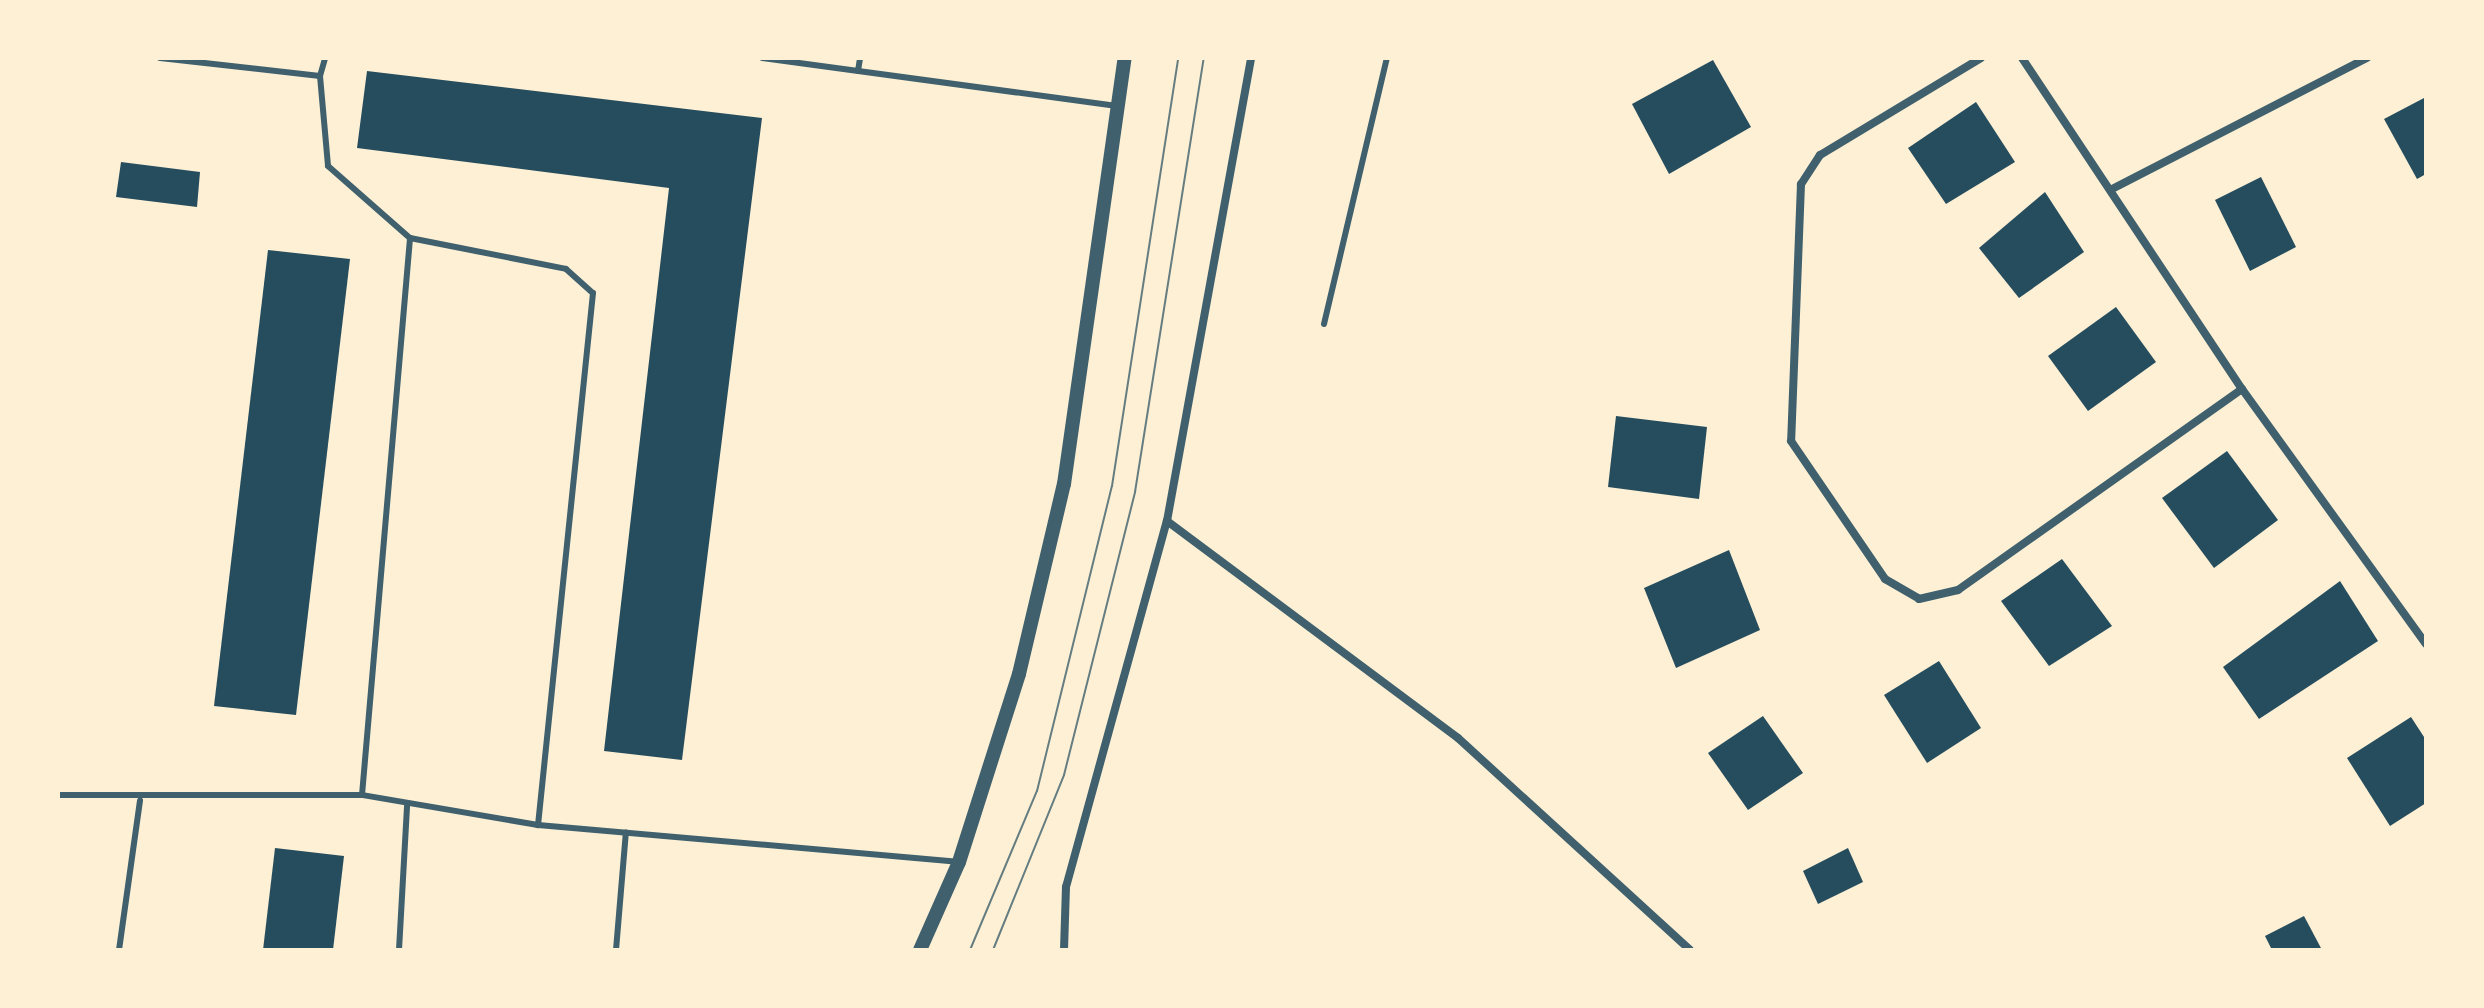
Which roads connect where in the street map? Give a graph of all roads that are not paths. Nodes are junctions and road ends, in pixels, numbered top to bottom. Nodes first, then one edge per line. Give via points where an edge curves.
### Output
1 (160, 58) edge
2 (325, 58) edge
3 (762, 58) edge
4 (860, 58) edge
5 (1125, 58) edge
6 (1251, 58) edge
7 (1387, 58) edge
8 (1981, 58) edge
9 (2022, 58) edge
10 (2367, 58) edge
11 (858, 71) junction
12 (320, 76) junction
13 (1119, 106) junction
14 (2112, 189) junction
15 (410, 238) junction
16 (1324, 324) dead end
17 (2242, 389) junction
18 (1167, 521) junction
19 (2426, 644) edge
20 (58, 795) edge
21 (362, 795) junction
22 (140, 800) junction
23 (407, 806) junction
24 (538, 825) junction
25 (626, 832) junction
26 (959, 862) junction
27 (119, 950) edge
28 (399, 950) edge
29 (616, 950) edge
30 (920, 950) edge
31 (1064, 950) edge
32 (1690, 950) edge

1 - 12 lane
2 - 12 lane
3 - 11 lane
4 - 11 lane
5 - 13 street
6 - 18 street
7 - 16 lane
8 - 17 street via 1820,155 1801,184 1791,441 1885,579 1919,599 1958,590
9 - 14 street
10 - 14 street
11 - 13 lane
12 - 15 lane via 328,166
13 - 26 street via 1064,484 1019,674
14 - 17 street
15 - 21 lane
15 - 24 lane via 566,269 593,293
17 - 19 street
18 - 31 street via 1066,887
18 - 32 street via 1458,738
20 - 22 lane
21 - 22 lane
21 - 23 lane
22 - 27 lane
23 - 24 lane
23 - 28 lane
24 - 25 lane
25 - 26 lane
25 - 29 lane
26 - 30 street

